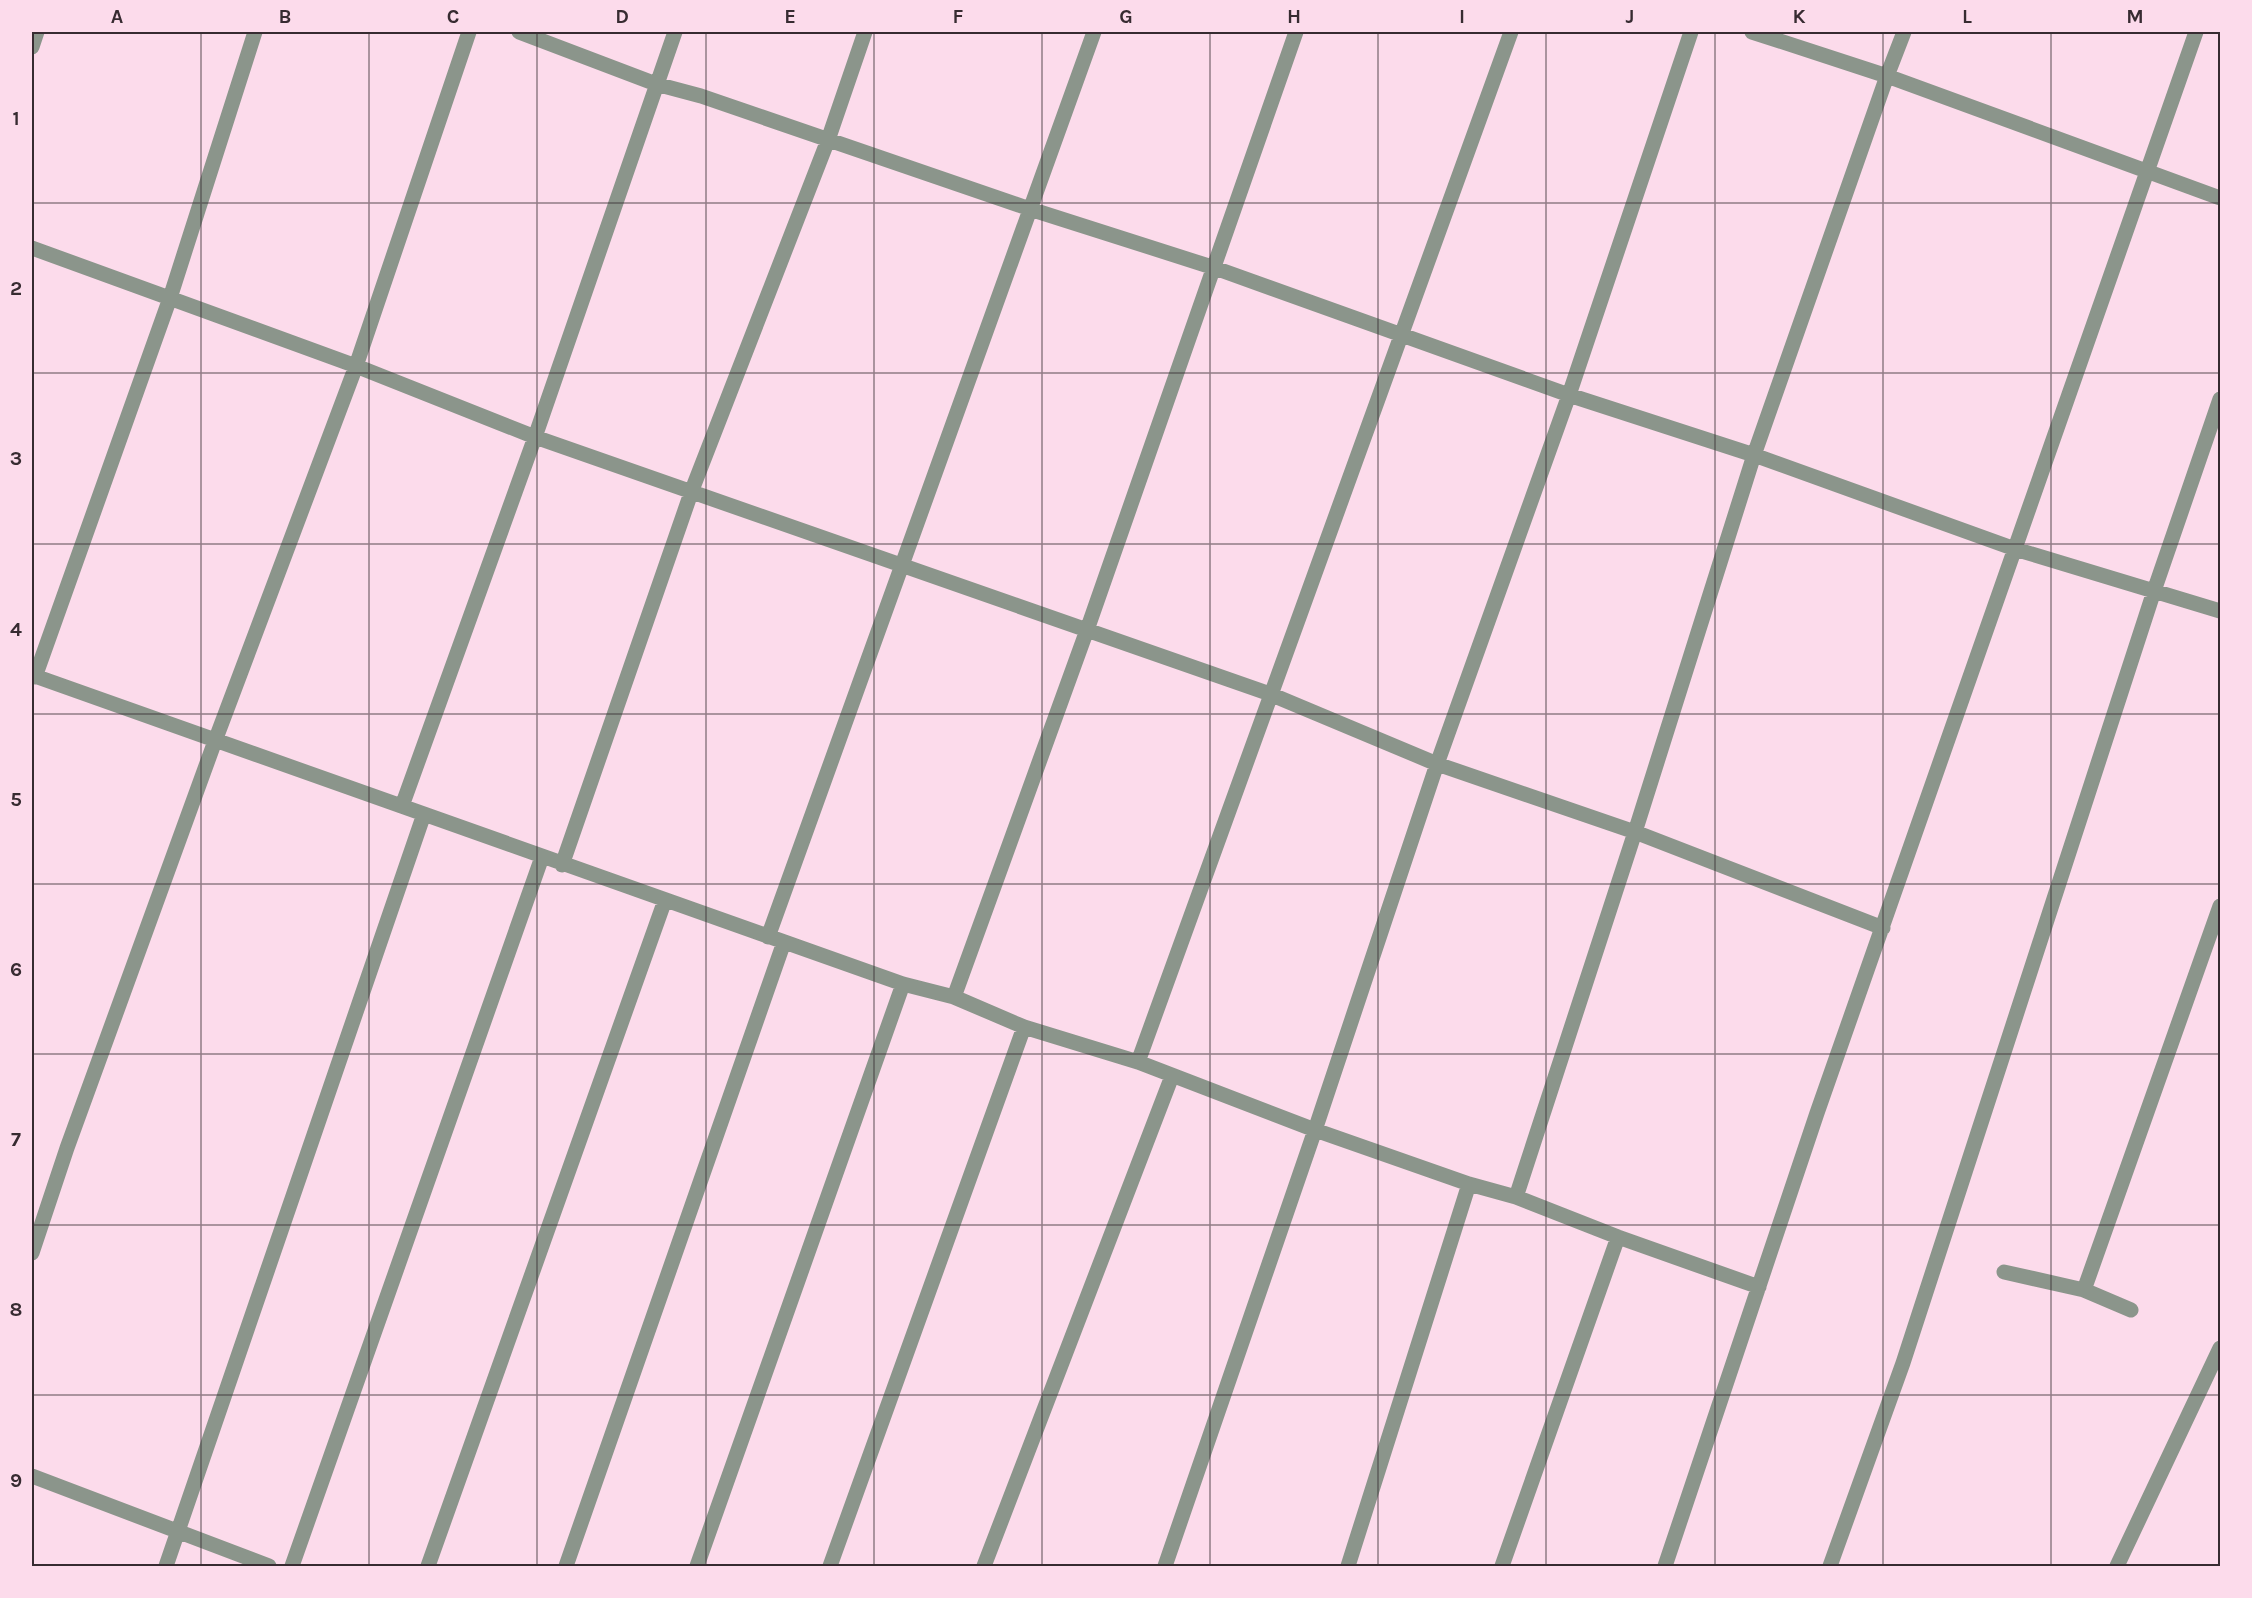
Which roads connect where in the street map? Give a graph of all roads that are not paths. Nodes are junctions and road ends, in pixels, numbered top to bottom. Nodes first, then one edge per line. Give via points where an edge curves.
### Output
1 (37, 32) edge
2 (255, 32) edge
3 (469, 32) edge
4 (519, 32) edge
5 (675, 32) edge
6 (865, 32) edge
7 (1094, 32) edge
8 (1296, 32) edge
9 (1511, 32) edge
10 (1691, 32) edge
11 (1752, 32) edge
12 (1904, 32) edge
13 (2196, 32) edge
14 (32, 47) edge
15 (1887, 76) junction
16 (656, 84) junction
17 (828, 140) junction
18 (2147, 172) junction
19 (2220, 198) edge
20 (1030, 209) junction
21 (32, 248) edge
22 (1215, 268) junction
23 (170, 298) junction
24 (1400, 335) junction
25 (356, 366) junction
26 (1569, 395) junction
27 (2220, 399) edge
28 (535, 437) junction
29 (1754, 455) junction
30 (692, 490) junction
31 (2015, 549) junction
32 (902, 566) junction
33 (2154, 591) junction
34 (2220, 611) edge
35 (1087, 630) junction
36 (33, 676) edge
37 (1270, 694) junction
38 (215, 741) junction
39 (1437, 765) junction
40 (402, 806) junction
41 (424, 813) junction
42 (1635, 832) junction
43 (542, 857) junction
44 (562, 865) junction
45 (665, 900) junction
46 (2220, 906) edge
47 (1882, 928) junction
48 (768, 937) junction
49 (784, 942) junction
50 (903, 984) junction
51 (954, 997) junction
52 (1024, 1028) junction
53 (1138, 1062) junction
54 (1172, 1076) junction
55 (1316, 1130) junction
56 (1469, 1184) junction
57 (1516, 1197) junction
58 (1618, 1237) junction
59 (32, 1253) edge
60 (2004, 1272) dead end
61 (1759, 1287) junction
62 (2084, 1290) junction
63 (2131, 1310) dead end
64 (2220, 1348) edge
65 (32, 1476) edge
66 (179, 1533) junction
67 (166, 1566) edge
68 (268, 1566) edge
69 (292, 1566) edge
70 (428, 1566) edge
71 (566, 1566) edge
72 (697, 1566) edge
73 (830, 1566) edge
74 (984, 1566) edge
75 (1165, 1566) edge
76 (1348, 1566) edge
77 (1502, 1566) edge
78 (1665, 1566) edge
79 (1830, 1566) edge
80 (2117, 1566) edge

1 - 14 street
2 - 23 street
3 - 25 street
4 - 16 street
5 - 16 street
6 - 17 street
7 - 20 street
8 - 22 street
9 - 24 street
10 - 26 street
11 - 15 street
12 - 15 street
13 - 18 street
15 - 18 street
15 - 29 street
16 - 17 street
16 - 28 street
17 - 20 street
17 - 30 street
18 - 19 street
18 - 31 street
20 - 22 street
20 - 32 street
21 - 23 street
22 - 24 street
22 - 35 street
23 - 25 street
23 - 36 street
24 - 26 street
24 - 37 street
25 - 28 street
25 - 38 street
26 - 29 street
26 - 39 street
27 - 33 street
28 - 30 street
28 - 40 street
29 - 31 street
29 - 42 street
30 - 32 street
30 - 44 street
31 - 33 street
31 - 47 street
32 - 35 street
32 - 48 street
33 - 34 street
33 - 79 street via 1903,1364
35 - 37 street
35 - 51 street
36 - 38 street
37 - 39 street
37 - 53 street
38 - 40 street
38 - 59 street
39 - 42 street
39 - 55 street
40 - 41 street
41 - 43 street
41 - 66 street
42 - 47 street
42 - 57 street
43 - 44 street
43 - 69 street
44 - 45 street
45 - 48 street
45 - 70 street
46 - 62 street
47 - 61 street
48 - 49 street
49 - 50 street
49 - 71 street
50 - 51 street
50 - 72 street
51 - 52 street
52 - 53 street
52 - 73 street
53 - 54 street
54 - 55 street
54 - 74 street
55 - 56 street
55 - 75 street
56 - 57 street
56 - 76 street
57 - 58 street
58 - 61 street
58 - 77 street
60 - 62 street
61 - 78 street
62 - 63 street
64 - 80 street
65 - 66 street
66 - 67 street
66 - 68 street

